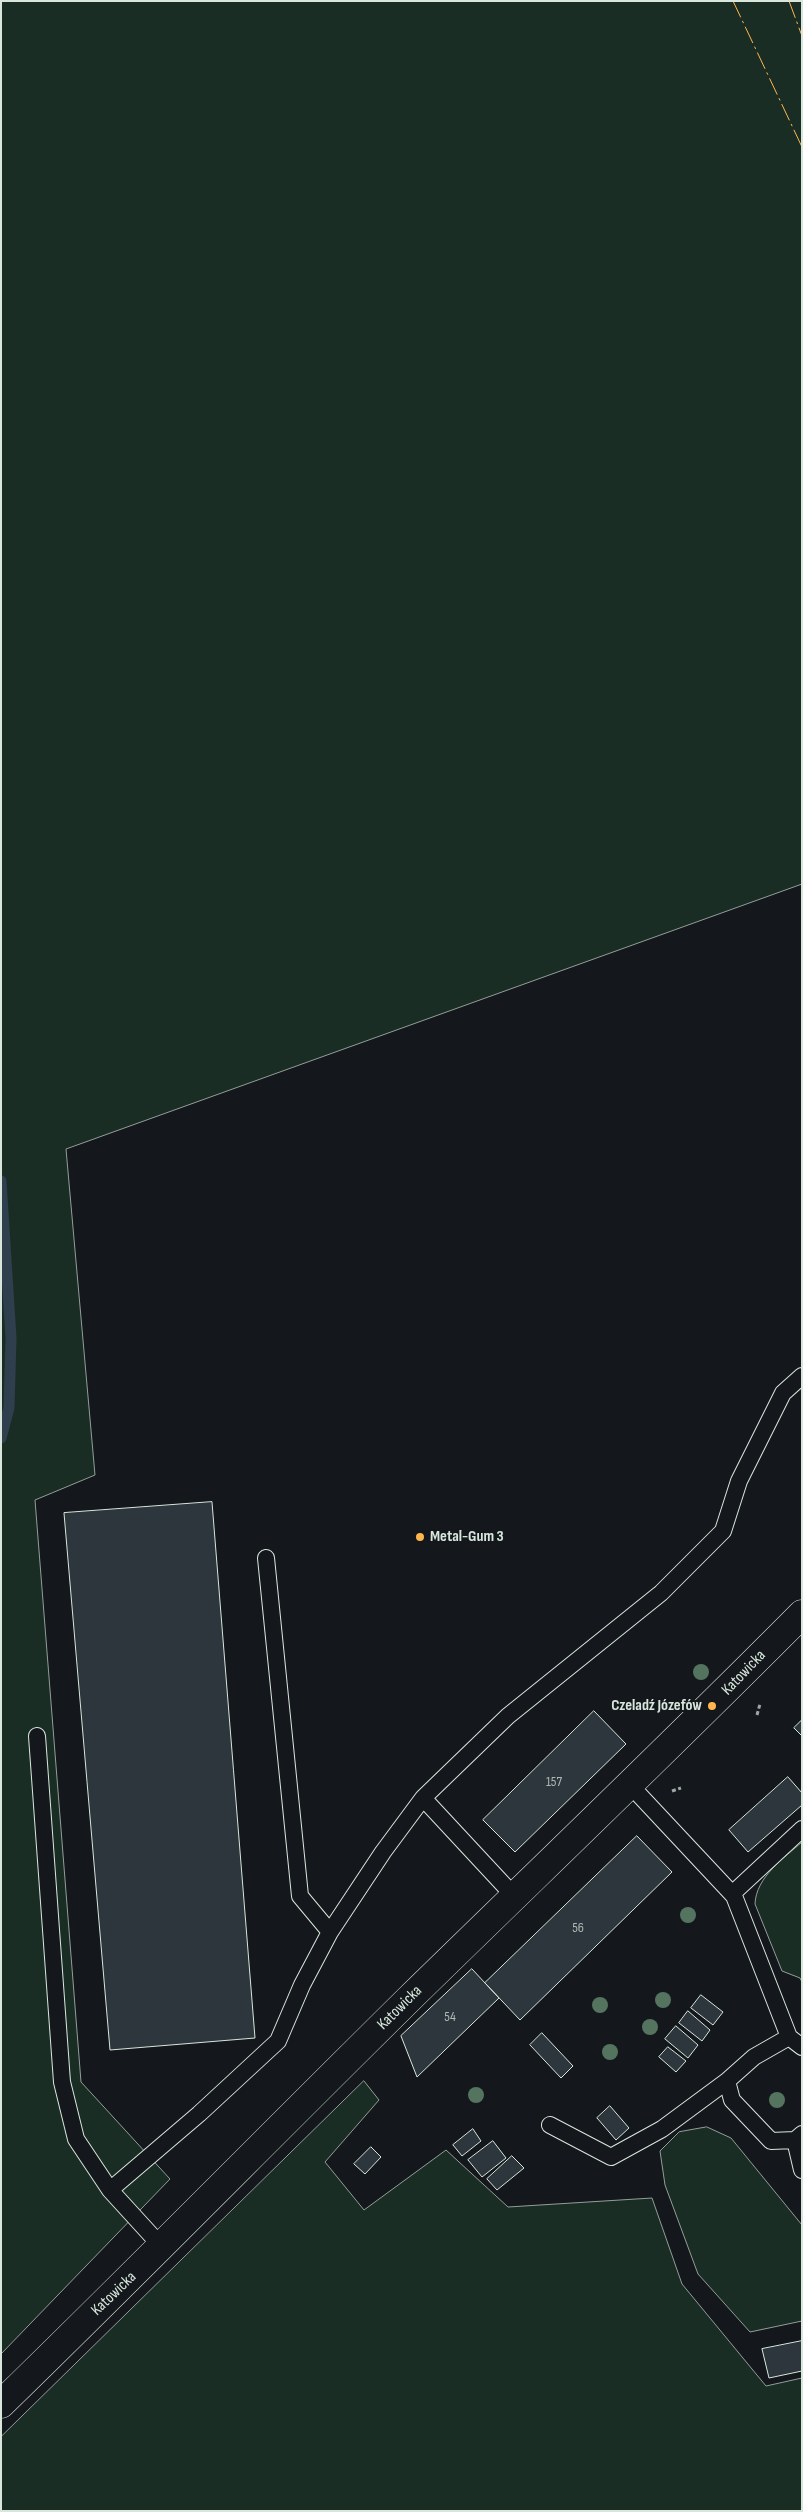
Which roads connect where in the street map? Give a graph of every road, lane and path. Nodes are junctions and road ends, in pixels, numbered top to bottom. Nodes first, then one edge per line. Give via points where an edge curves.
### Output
1 (802, 1376) edge
2 (266, 1558) dead end
3 (802, 1614) edge
4 (37, 1736) dead end
5 (631, 1786) junction
6 (423, 1798) junction
7 (802, 1829) edge
8 (732, 1894) junction
9 (515, 1897) junction
10 (330, 1932) junction
11 (795, 2042) edge
12 (727, 2081) junction
13 (550, 2125) dead end
14 (798, 2137) edge
15 (802, 2170) edge
16 (110, 2190) junction
17 (162, 2247) junction
18 (1, 2404) edge

1 - 6 lane via 783,1393 739,1481 723,1532 661,1593 508,1716
2 - 10 lane via 300,1896
3 - 5 street, Katowicka
4 - 16 lane via 62,2082 76,2140
5 - 8 lane
5 - 9 street, Katowicka
6 - 9 lane
6 - 10 lane
7 - 8 lane
8 - 11 lane
9 - 17 street, Katowicka
10 - 16 lane via 302,1985 278,2042
11 - 12 lane via 754,2057
12 - 13 lane via 662,2129 611,2157
12 - 14 lane via 732,2100 772,2141
14 - 15 lane
16 - 17 lane
17 - 18 street, Katowicka

